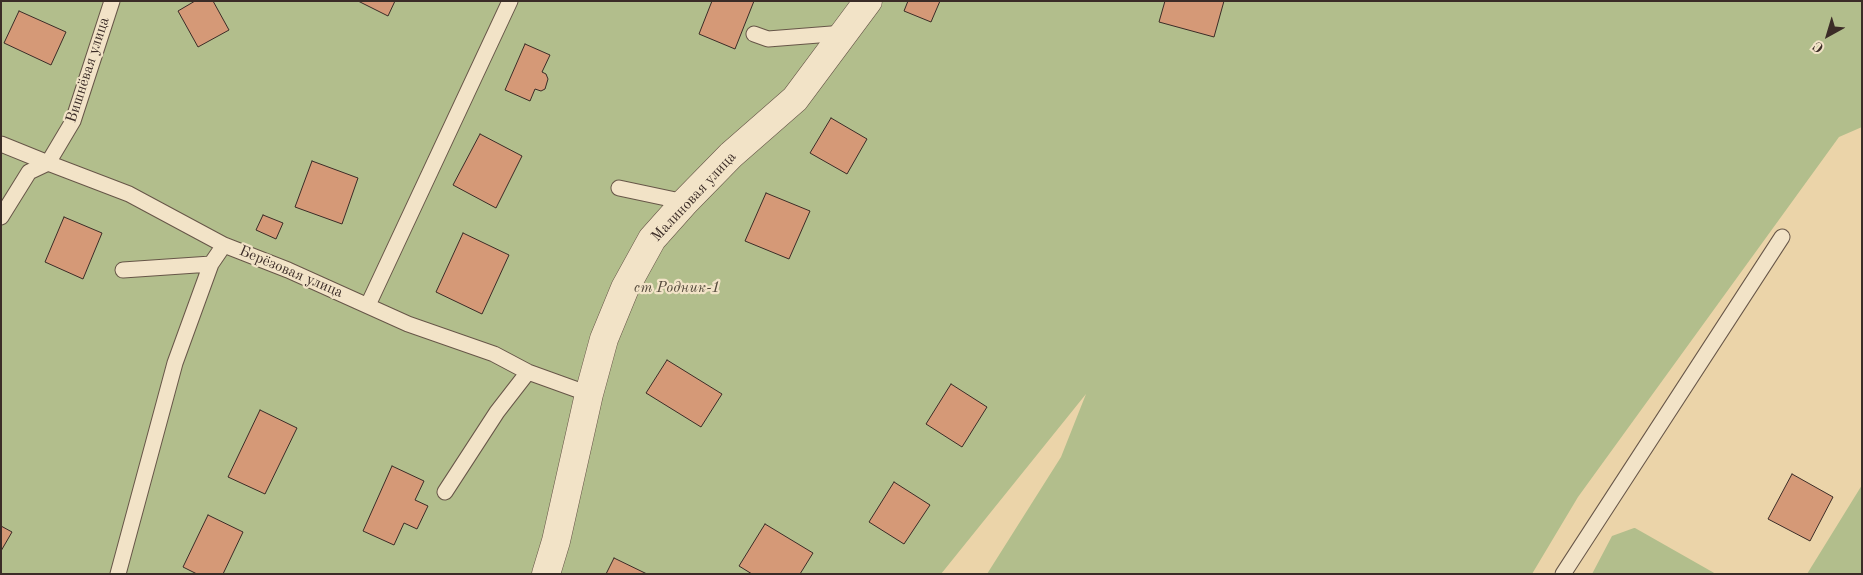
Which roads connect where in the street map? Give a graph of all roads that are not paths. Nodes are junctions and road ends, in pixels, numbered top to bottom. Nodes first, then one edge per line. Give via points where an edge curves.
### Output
1 (112, 1) edge
2 (510, 1) edge
3 (868, 1) edge
4 (844, 33) junction
5 (754, 34) dead end
6 (1, 144) edge
7 (48, 163) junction
8 (619, 188) dead end
9 (685, 202) junction
10 (1, 217) edge
11 (1782, 237) dead end
12 (224, 245) junction
13 (212, 264) junction
14 (123, 270) dead end
15 (368, 306) junction
16 (528, 372) junction
17 (589, 394) junction
18 (445, 492) dead end
19 (118, 574) edge
20 (546, 574) edge
21 (1563, 574) edge

1 - 7 lane, Вишнёвая улица via 73,121
2 - 15 lane
3 - 4 street, Малиновая улица
4 - 5 lane via 768,39
4 - 9 street, Малиновая улица via 795,99 731,155
6 - 7 lane
7 - 10 lane via 29,172
7 - 12 lane via 129,194
8 - 9 lane
9 - 17 street, Малиновая улица via 652,239 625,288 604,339
11 - 21 lane
12 - 13 lane, Берёзовая улица
12 - 15 lane, Берёзовая улица
13 - 14 lane
13 - 19 lane, Берёзовая улица via 176,363
15 - 16 lane, Берёзовая улица via 408,324 494,354
16 - 17 lane, Берёзовая улица
16 - 18 lane via 497,412
17 - 20 street, Малиновая улица

